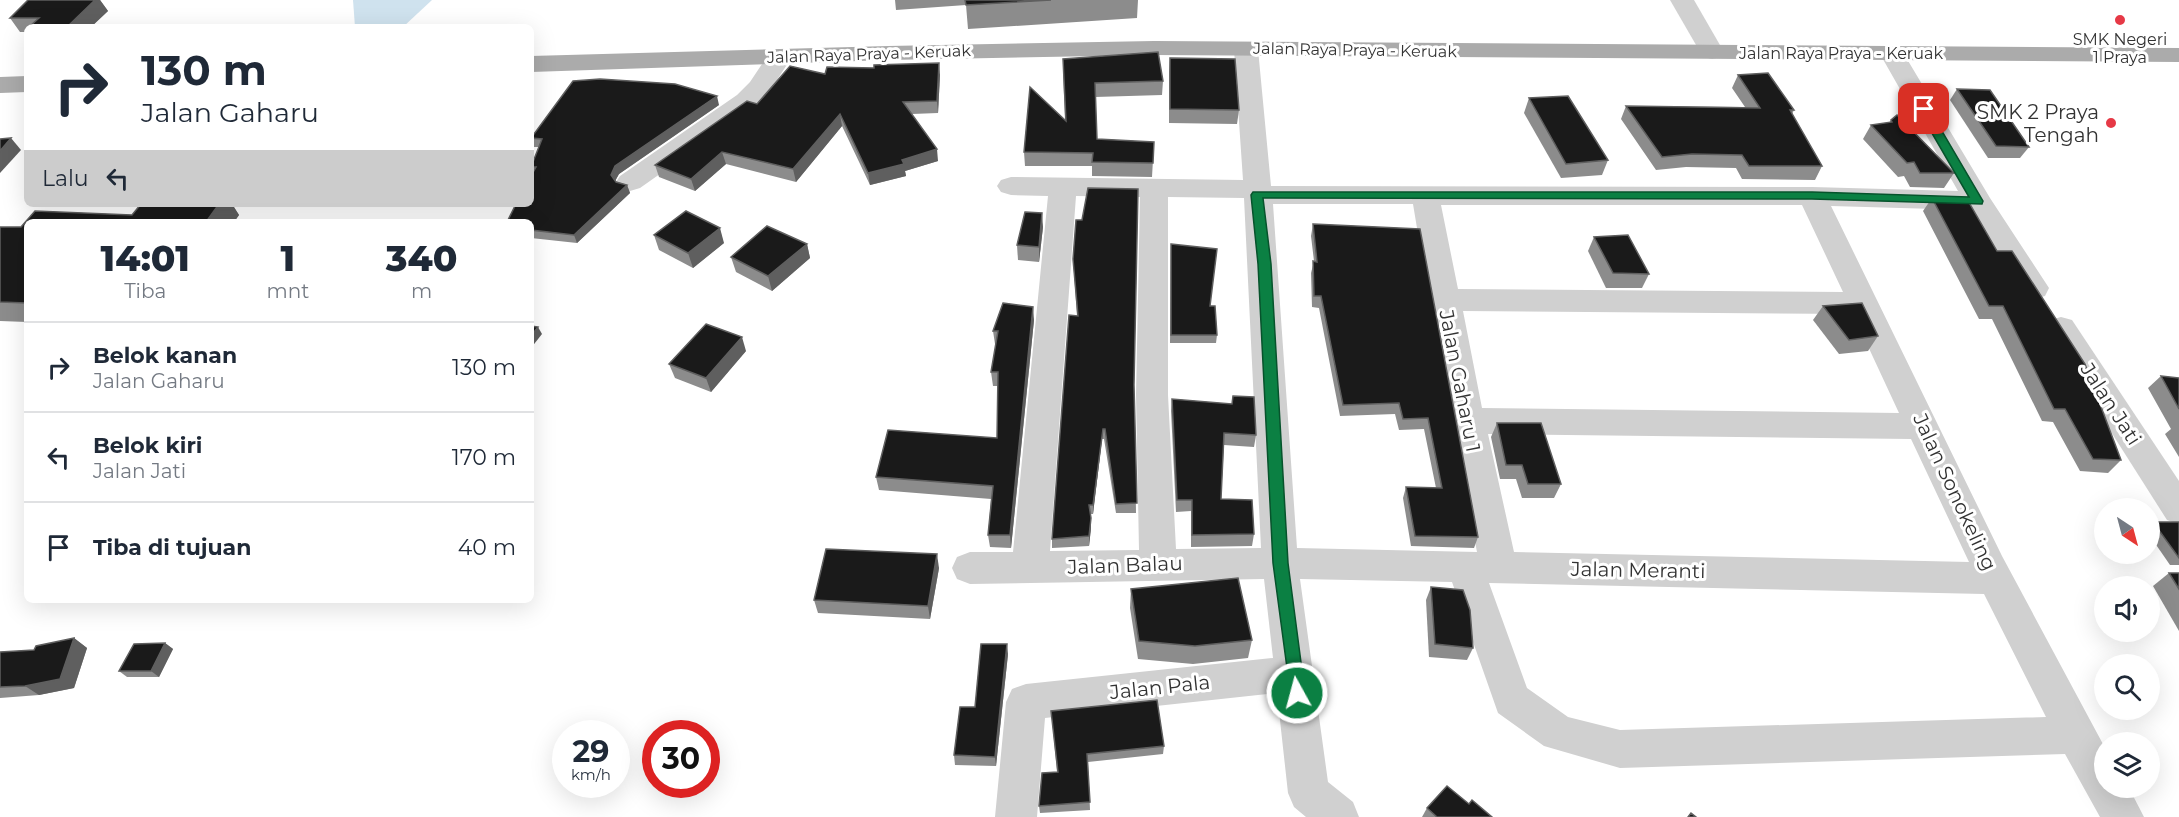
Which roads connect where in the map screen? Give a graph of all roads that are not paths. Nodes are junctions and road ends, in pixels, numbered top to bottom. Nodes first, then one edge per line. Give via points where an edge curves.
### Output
1 (1682, 0) edge
2 (1246, 49) junction
3 (1712, 52) junction
4 (1892, 54) junction
5 (2179, 55) edge
6 (779, 57) junction
7 (534, 64) edge
8 (24, 84) edge
9 (0, 85) edge
10 (630, 182) dead end
11 (1011, 186) dead end
12 (1063, 187) junction
13 (1154, 188) junction
14 (1257, 192) junction
15 (1425, 194) junction
16 (1812, 196) junction
17 (1978, 201) junction
18 (1444, 300) junction
19 (1864, 303) junction
20 (1468, 421) junction
21 (1923, 426) junction
22 (2179, 510) edge
23 (1158, 563) junction
24 (1281, 563) junction
25 (1482, 567) junction
26 (970, 568) dead end
27 (1030, 568) junction
28 (1995, 578) junction
29 (1294, 673) junction
30 (2076, 735) junction
31 (2094, 767) edge
32 (2112, 798) edge
33 (1016, 817) edge
34 (1338, 817) edge
35 (2123, 817) edge

1 - 3 street
2 - 3 main road, Jalan Raya Praya - Keruak
2 - 6 main road, Jalan Raya Praya - Keruak via 1107,48
2 - 14 street
3 - 4 main road, Jalan Raya Praya - Keruak
4 - 5 main road, Jalan Raya Praya - Keruak
4 - 17 street, Jalan Jati
6 - 7 main road, Jalan Raya Praya - Keruak
6 - 10 street via 746,101
8 - 9 main road
11 - 12 street
12 - 13 street
12 - 27 street
13 - 14 street
13 - 23 street via 1152,395
14 - 15 street
14 - 24 street
15 - 16 street
15 - 18 street, Jalan Gaharu 1
16 - 17 street
16 - 19 street, Jalan Sonokeling
17 - 22 street, Jalan Jati
18 - 19 street
18 - 20 street, Jalan Gaharu 1
19 - 21 street, Jalan Sonokeling
20 - 21 street
20 - 25 street, Jalan Gaharu 1
21 - 28 street, Jalan Sonokeling
23 - 24 street, Jalan Balau
23 - 27 street, Jalan Balau
24 - 25 street, Jalan Meranti
24 - 29 street
25 - 28 street, Jalan Meranti
25 - 30 street, Jalan Gaharu 1 via 1512,700 1557,733 1620,749
26 - 27 street, Jalan Balau
28 - 30 street, Jalan Sonokeling
29 - 33 street, Jalan Pala via 1026,702
29 - 34 street via 1309,793
30 - 31 street, Jalan Sonokeling
32 - 35 street, Jalan Sonokeling

